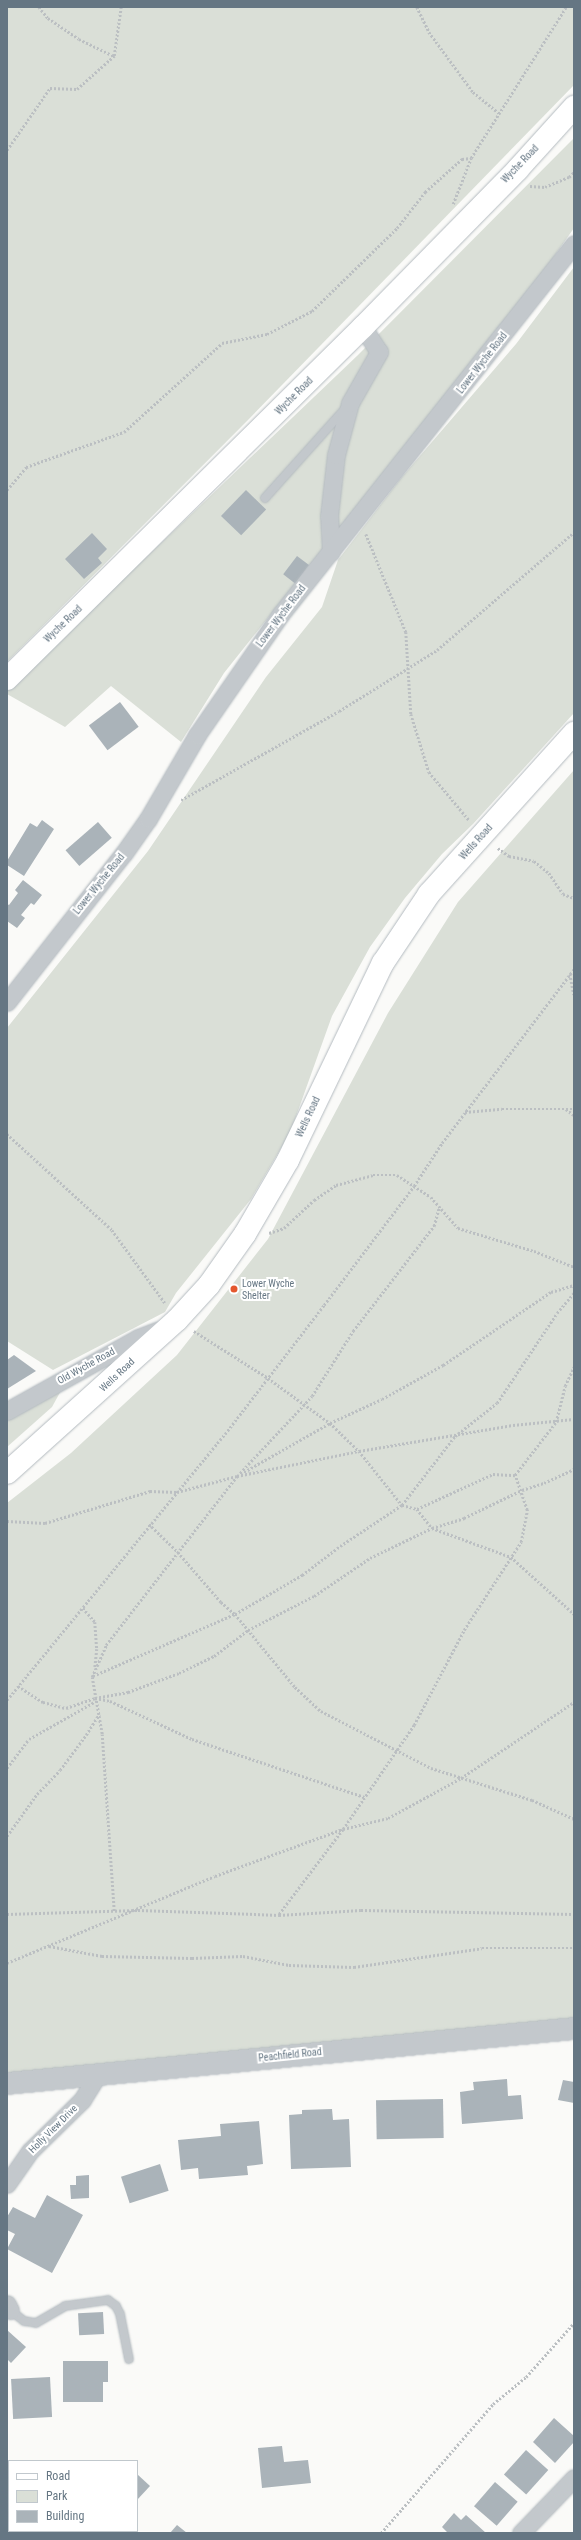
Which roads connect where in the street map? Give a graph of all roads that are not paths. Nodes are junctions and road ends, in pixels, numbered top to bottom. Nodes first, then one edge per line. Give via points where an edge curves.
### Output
1 (574, 107) edge
2 (574, 244) edge
3 (363, 327) junction
4 (350, 403) junction
5 (265, 498) dead end
6 (330, 552) junction
7 (7, 679) edge
8 (574, 732) edge
9 (7, 1002) edge
10 (173, 1324) junction
11 (7, 1411) edge
12 (7, 1472) edge
13 (574, 2028) edge
14 (98, 2074) junction
15 (7, 2083) edge
16 (7, 2184) edge
17 (9, 2307) edge
18 (129, 2359) dead end
19 (574, 2478) edge
20 (521, 2533) edge

1 - 3 main road, Wyche Road
2 - 6 street, Lower Wyche Road
3 - 4 street via 379,352
3 - 7 main road, Wyche Road
4 - 5 lane
4 - 6 street via 336,463 329,516
6 - 9 street, Lower Wyche Road via 233,680 124,853
8 - 10 main road, Wells Road via 429,894 382,963 288,1160 245,1234 209,1285
10 - 11 street, Old Wyche Road via 138,1338
10 - 12 main road, Wells Road
13 - 14 street, Peachfield Road
14 - 15 street, Peachfield Road
14 - 16 street, Holly View Drive via 82,2100 30,2151
17 - 18 lane via 24,2321 36,2323 65,2306 108,2300 116,2306 120,2314
19 - 20 street

